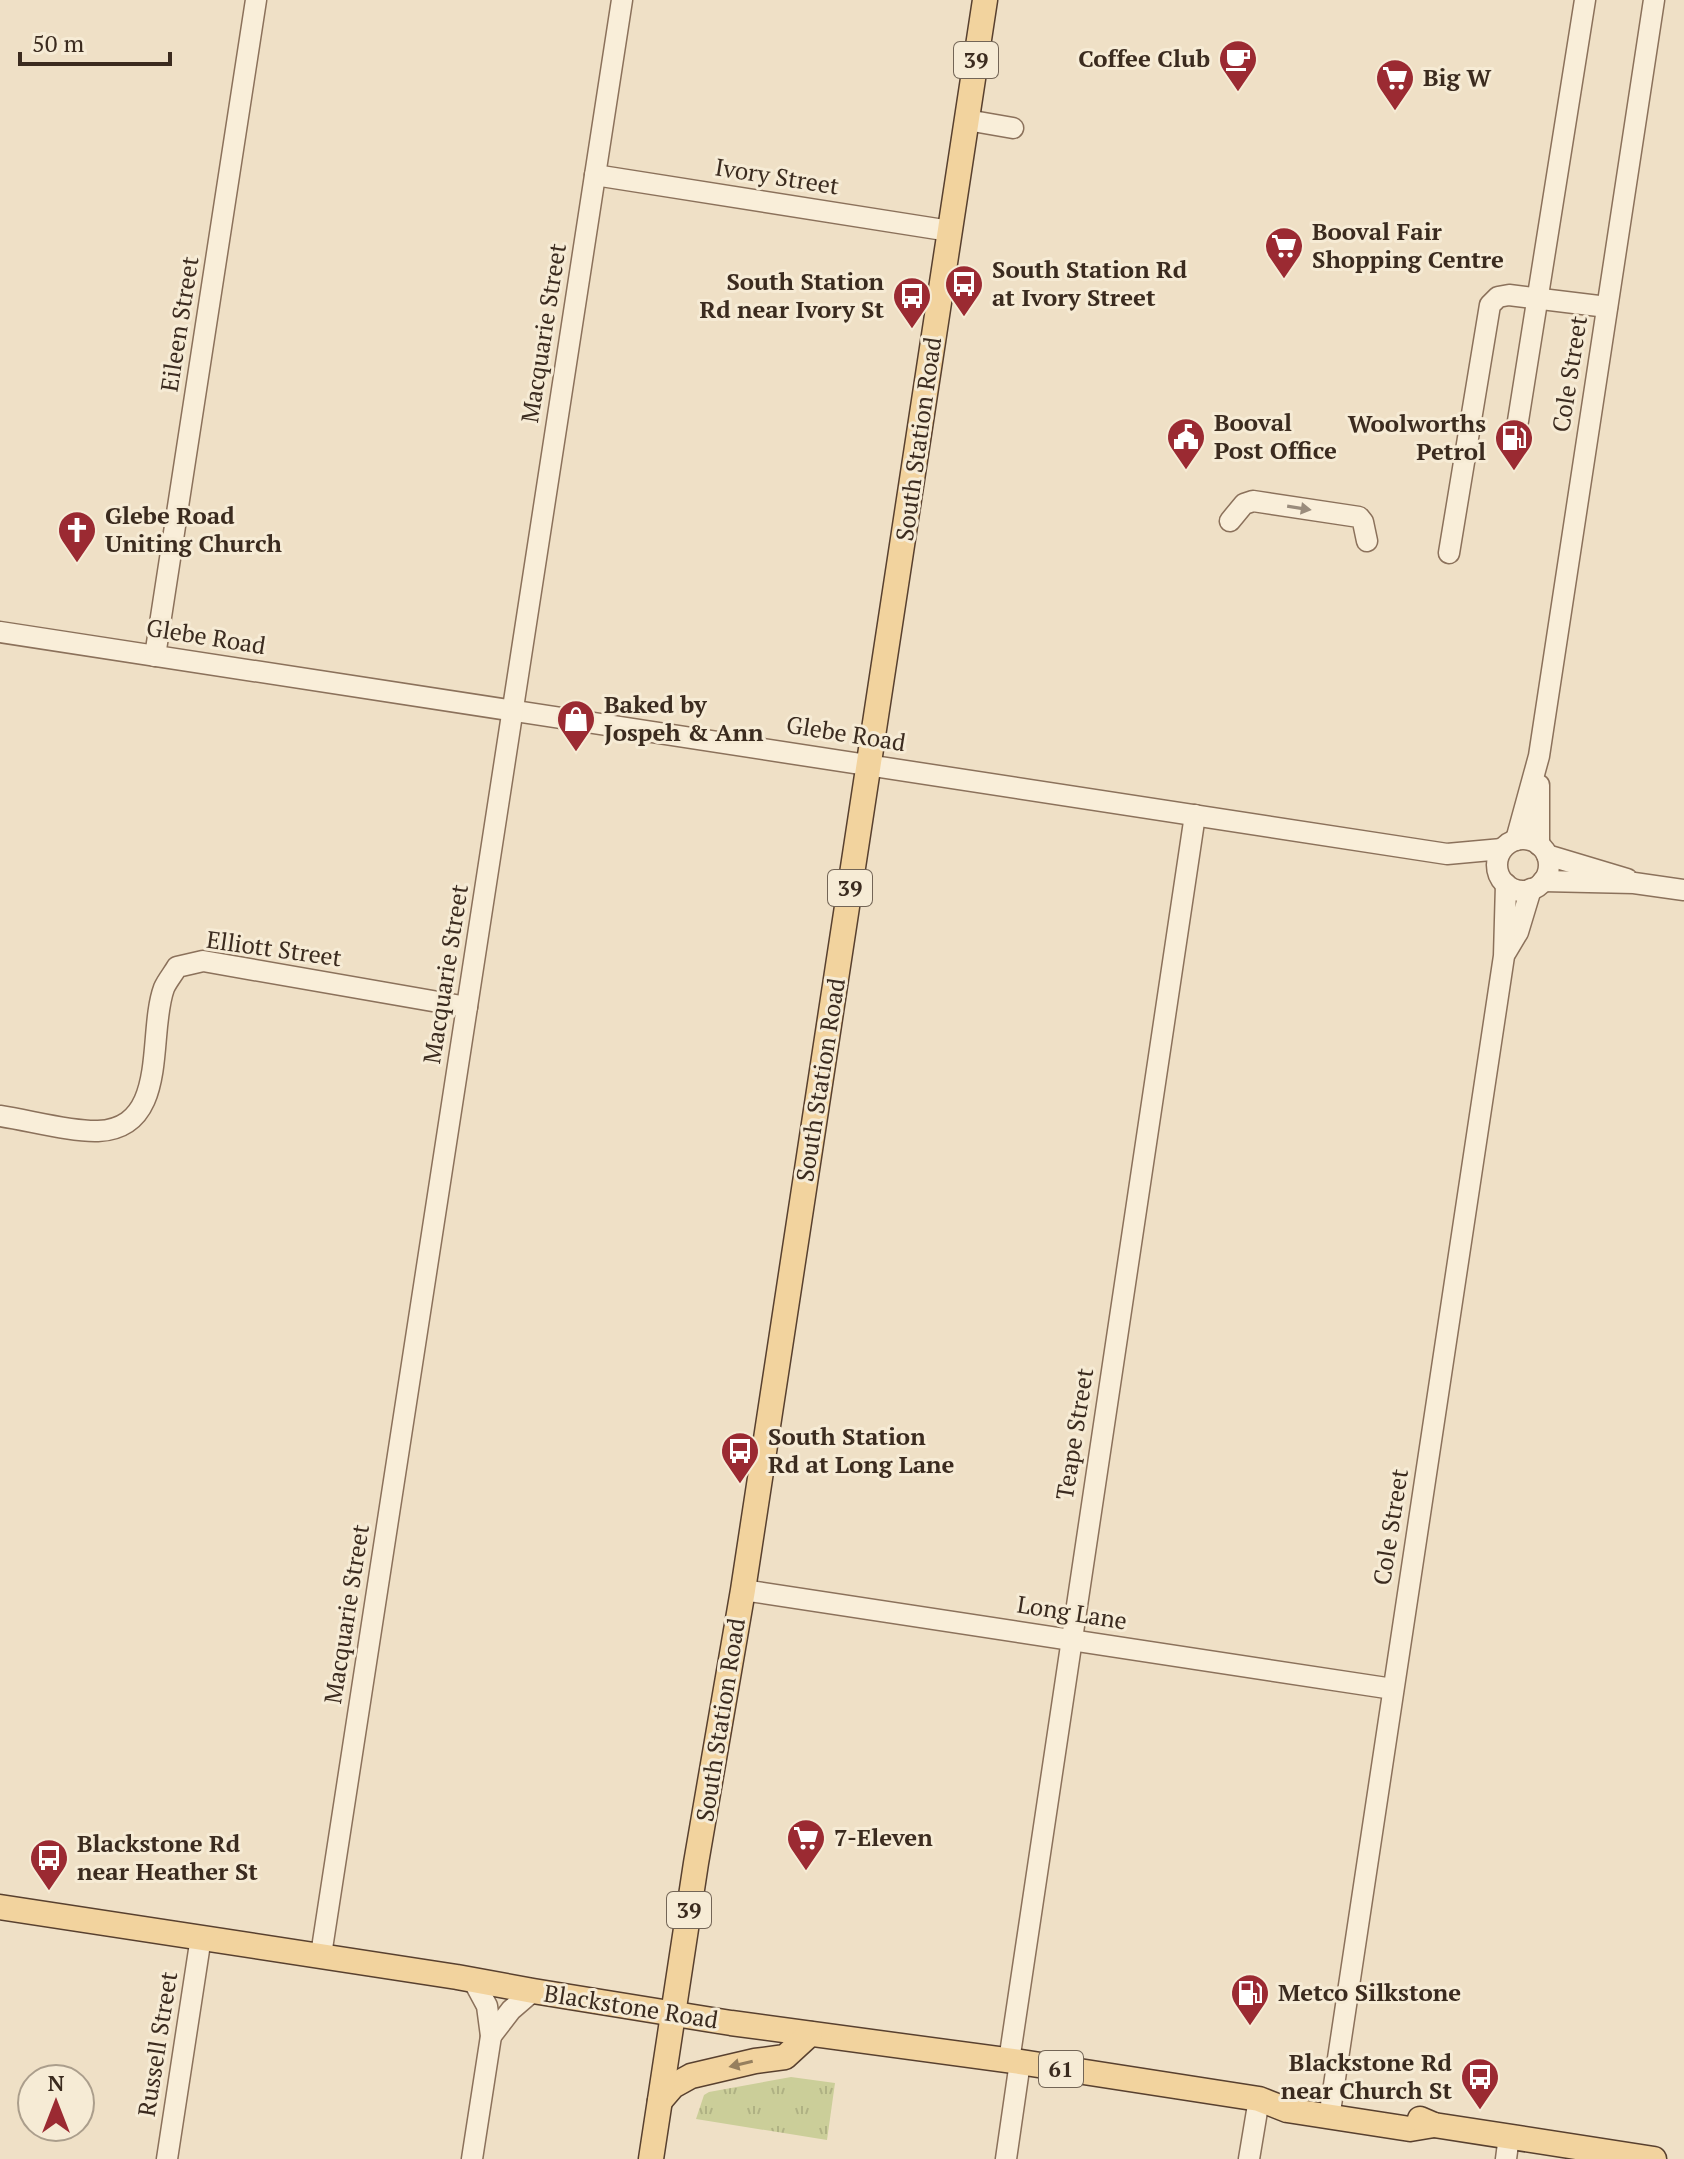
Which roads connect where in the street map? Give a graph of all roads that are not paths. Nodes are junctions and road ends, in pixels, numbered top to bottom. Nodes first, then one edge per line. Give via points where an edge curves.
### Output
1 (256, 0) edge
2 (622, 0) edge
3 (985, 0) edge
4 (1585, 0) edge
5 (1654, 0) edge
6 (967, 120) junction
7 (1013, 128) dead end
8 (595, 175) junction
9 (950, 231) junction
10 (1536, 297) junction
11 (1607, 307) junction
12 (1518, 421) dead end
13 (1230, 521) dead end
14 (1367, 541) dead end
15 (1449, 553) dead end
16 (0, 632) edge
17 (155, 656) junction
18 (512, 710) junction
19 (1539, 756) junction
20 (870, 764) junction
21 (1195, 815) junction
22 (1509, 845) junction
23 (1543, 850) junction
24 (1447, 854) junction
25 (1502, 879) junction
26 (1634, 883) junction
27 (1537, 885) junction
28 (1684, 890) edge
29 (1504, 956) junction
30 (467, 1007) junction
31 (0, 1116) edge
32 (743, 1590) junction
33 (1071, 1639) junction
34 (1393, 1689) junction
35 (0, 1907) edge
36 (201, 1937) junction
37 (321, 1955) junction
38 (473, 1980) junction
39 (533, 1991) junction
40 (673, 2013) junction
41 (810, 2034) junction
42 (491, 2036) junction
43 (1014, 2062) junction
44 (1261, 2099) junction
45 (660, 2101) junction
46 (1331, 2105) junction
47 (1434, 2125) junction
48 (1507, 2148) edge
49 (167, 2159) edge
50 (472, 2159) edge
51 (651, 2159) edge
52 (1006, 2159) edge
53 (1249, 2159) edge
54 (1654, 2159) edge

1 - 17 street, Eileen Street
2 - 8 street, Macquarie Street
3 - 6 main road, South Station Road / 39
4 - 10 street
5 - 11 street, Cole Street
6 - 7 street
6 - 9 main road, South Station Road / 39
8 - 9 street, Ivory Street
8 - 18 street, Macquarie Street
9 - 20 main road, South Station Road / 39
10 - 11 street
10 - 12 street
10 - 15 street via 1498,297 1490,305
11 - 19 street, Cole Street
13 -> 14 street via 1253,501 1359,517
16 - 17 street, Glebe Road
17 - 18 street, Glebe Road
18 - 20 street, Glebe Road
18 - 30 street, Macquarie Street
19 - 22 street, Cole Street
19 - 23 street, Cole Street
20 - 21 street, Glebe Road
20 - 32 main road, South Station Road / 39
21 - 24 street, Glebe Road
21 - 33 street, Teape Street
22 - 23 street via 1531,841
22 - 24 street, Glebe Road
22 - 25 street via 1497,866
23 - 26 street
23 - 27 street via 1548,869
24 - 25 street, Glebe Road
25 - 27 street via 1518,890
25 - 29 street, Cole Street
26 - 27 street
26 - 28 street
27 - 29 street, Cole Street
29 - 34 street, Cole Street
30 - 31 street, Elliott Street via 203,961 177,967 164,989 148,1096 132,1118 116,1129 95,1132
30 - 37 street, Macquarie Street
32 - 33 street, Long Lane
32 - 40 main road, South Station Road / 39
33 - 34 street, Long Lane
33 - 43 street, Teape Street
34 - 46 street, Cole Street
35 - 36 main road, Blackstone Road
36 - 37 main road, Blackstone Road
36 - 49 street, Russell Street
37 - 38 main road, Blackstone Road
38 - 39 main road, Blackstone Road
38 - 42 street via 487,2006
39 - 40 main road, Blackstone Road
39 - 42 street
40 - 41 main road, Blackstone Road / 61
40 - 45 main road, South Station Road / 39
41 - 43 main road, Blackstone Road / 61
41 -> 45 main road via 785,2057 691,2076
42 - 50 street
43 - 44 main road, Blackstone Road / 61
43 - 52 street, Teape Street
44 - 46 main road, Blackstone Road / 61
44 - 47 main road, Blackstone Road / 61 via 1287,2110 1410,2129
44 - 53 street
45 - 51 main road, South Station Road / 39
46 - 47 main road, Blackstone Road / 61 via 1411,2116
47 - 48 main road, Blackstone Road / 61
48 - 54 main road, Blackstone Road / 61

